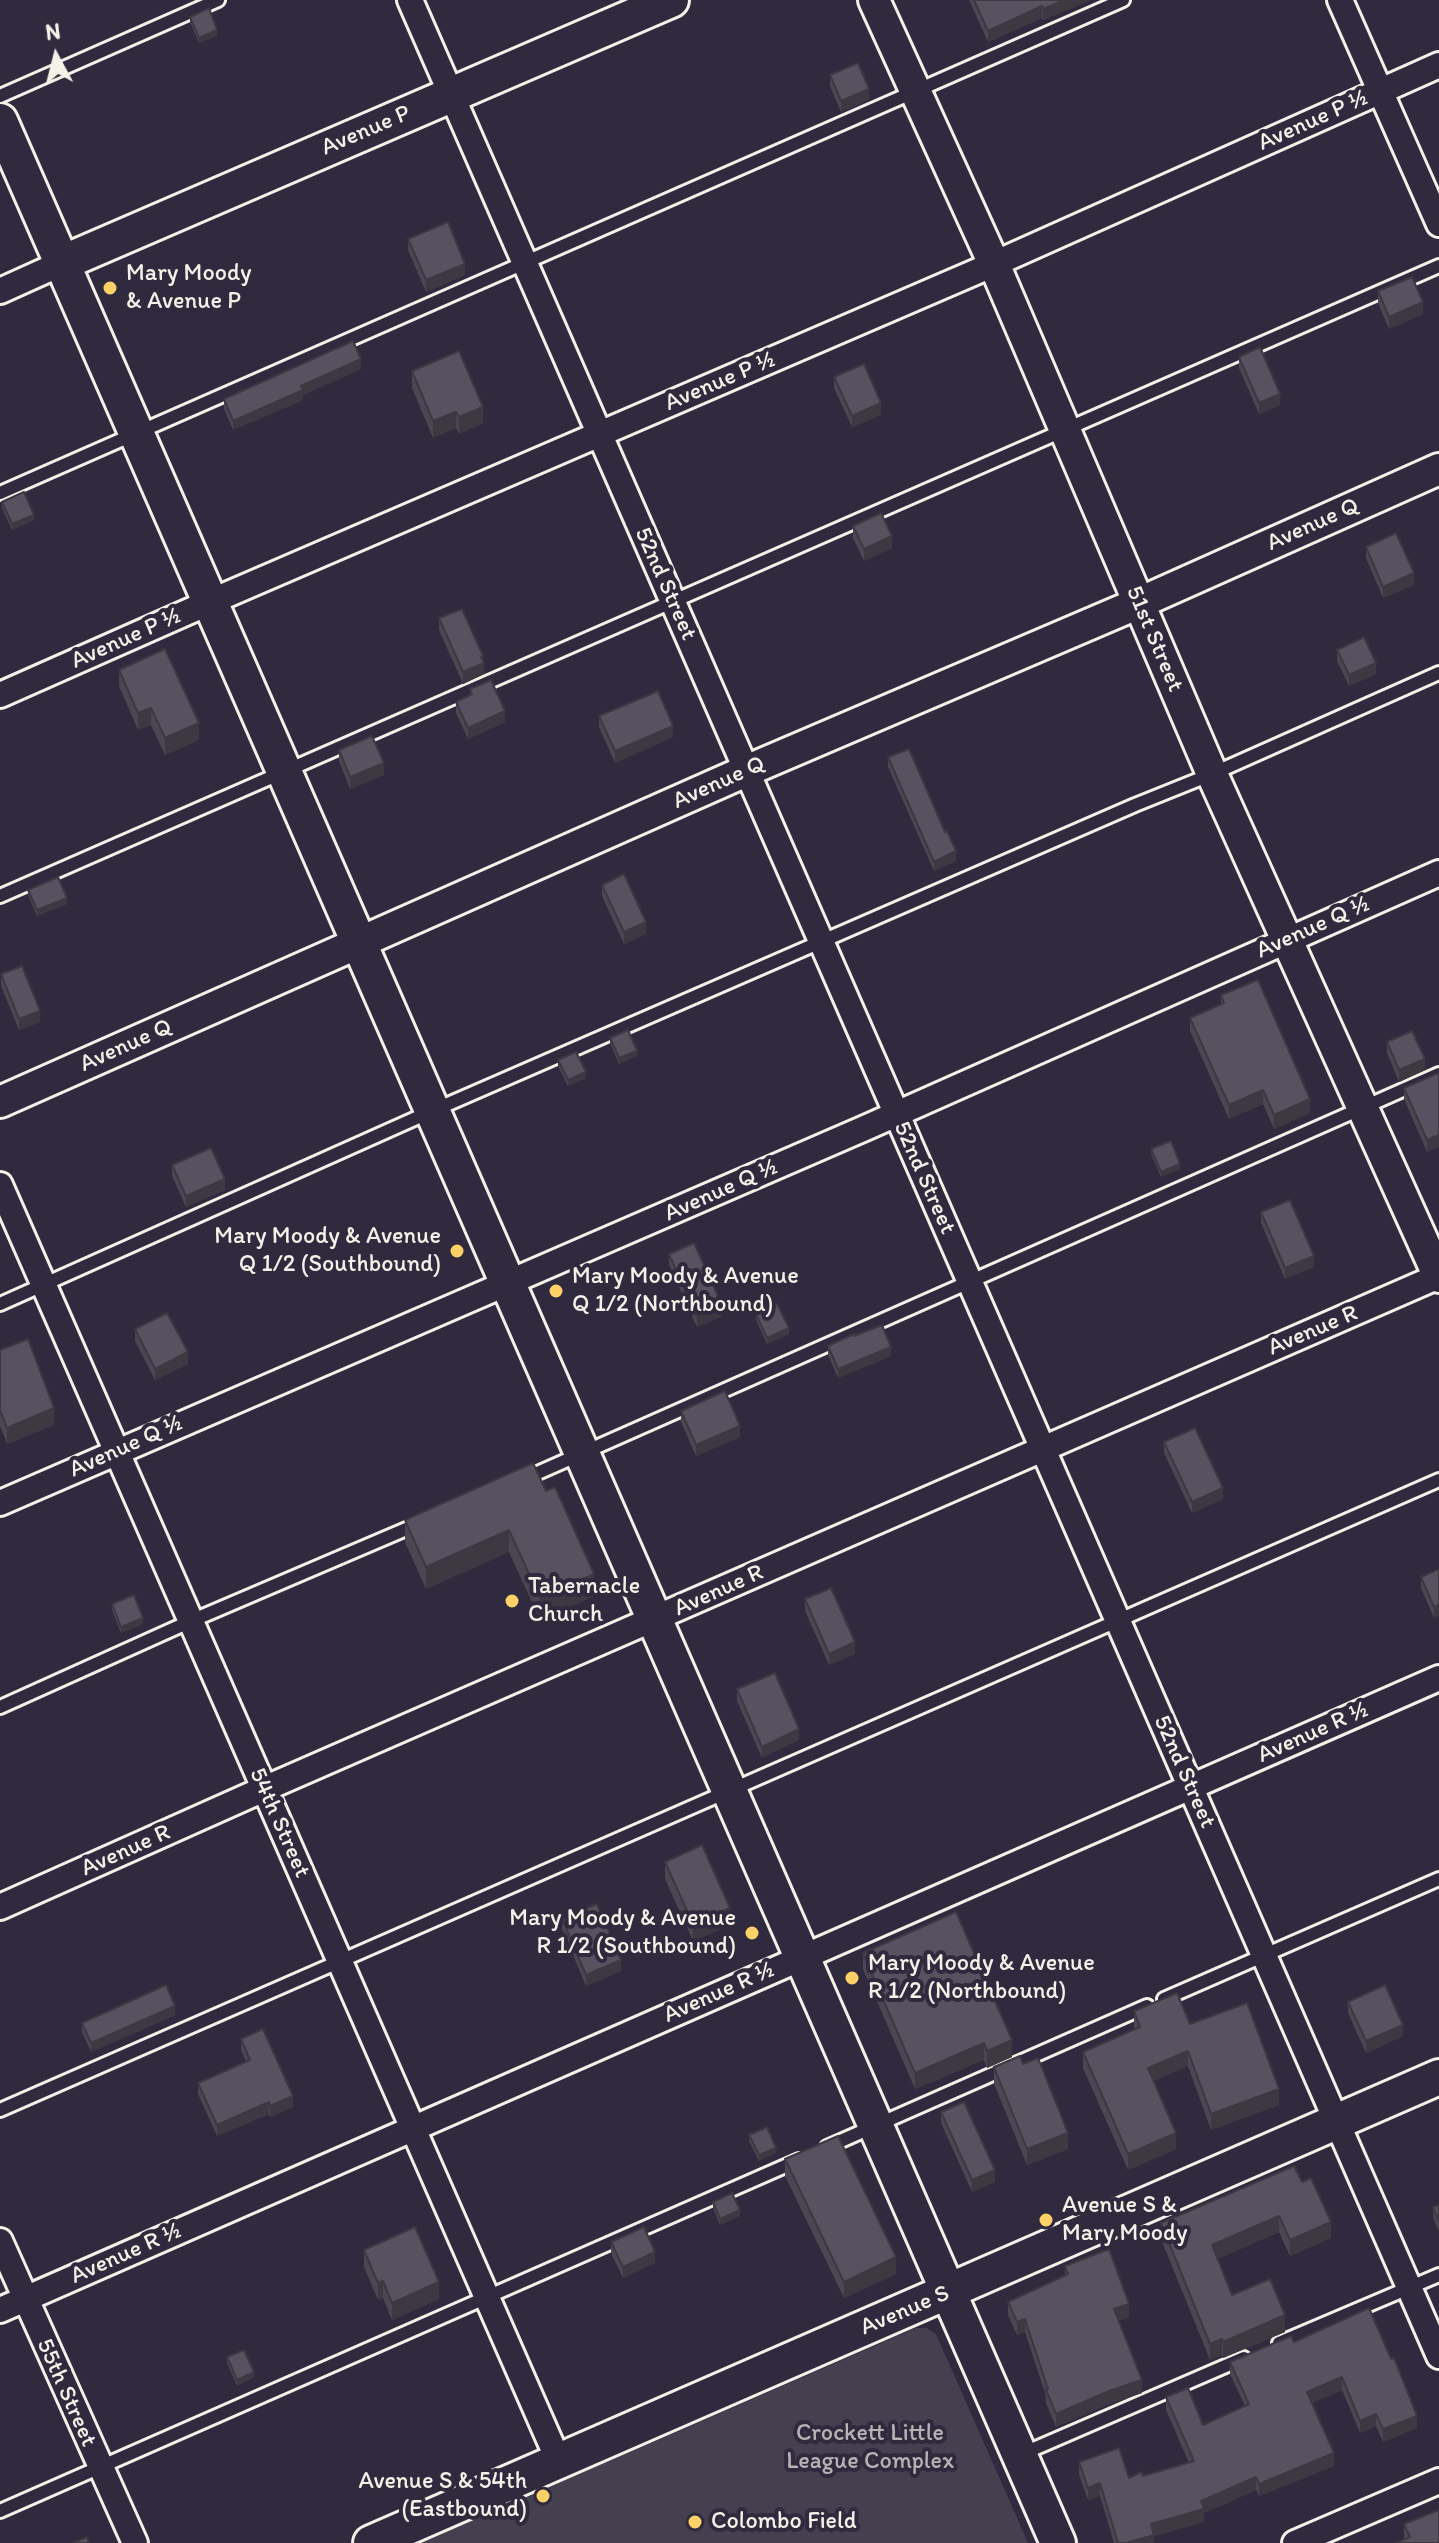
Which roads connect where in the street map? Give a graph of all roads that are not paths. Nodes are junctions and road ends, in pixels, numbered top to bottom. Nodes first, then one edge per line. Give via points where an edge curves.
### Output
1 (218, 0) edge
2 (410, 0) edge
3 (671, 0) edge
4 (874, 0) edge
5 (1123, 0) edge
6 (1340, 0) edge
7 (1439, 65) edge
8 (1381, 90) junction
9 (915, 92) junction
10 (451, 95) junction
11 (0, 96) edge
12 (0, 121) edge
13 (1439, 224) edge
14 (62, 263) junction
15 (525, 263) junction
16 (994, 264) junction
17 (1439, 266) edge
18 (0, 291) edge
19 (1065, 430) junction
20 (136, 433) junction
21 (599, 434) junction
22 (1439, 469) edge
23 (0, 493) edge
24 (210, 602) junction
25 (672, 602) junction
26 (1139, 603) junction
27 (1439, 673) edge
28 (0, 695) edge
29 (746, 771) junction
30 (284, 772) junction
31 (1212, 774) junction
32 (1439, 873) edge
33 (0, 896) edge
34 (1286, 940) junction
35 (359, 943) junction
36 (822, 944) junction
37 (1439, 1074) edge
38 (0, 1102) edge
39 (1362, 1108) junction
40 (432, 1111) junction
41 (896, 1114) junction
42 (0, 1185) edge
43 (1439, 1276) edge
44 (970, 1282) junction
45 (508, 1283) junction
46 (44, 1285) junction
47 (0, 1304) edge
48 (1042, 1448) junction
49 (116, 1451) junction
50 (582, 1454) junction
51 (1439, 1480) edge
52 (509, 1485) edge
53 (0, 1503) edge
54 (437, 1516) edge
55 (654, 1619) junction
56 (191, 1621) junction
57 (1118, 1621) junction
58 (1439, 1678) edge
59 (0, 1707) edge
60 (1190, 1787) junction
61 (264, 1789) junction
62 (729, 1791) junction
63 (1439, 1879) edge
64 (0, 1907) edge
65 (1264, 1955) junction
66 (801, 1956) junction
67 (340, 1962) junction
68 (1439, 2077) edge
69 (0, 2110) edge
70 (1336, 2122) junction
71 (875, 2126) junction
72 (413, 2128) junction
73 (0, 2241) edge
74 (1439, 2275) edge
75 (1409, 2288) junction
76 (948, 2292) junction
77 (487, 2297) junction
78 (25, 2299) junction
79 (0, 2310) edge
80 (1265, 2350) edge
81 (1250, 2356) edge
82 (1439, 2356) edge
83 (1019, 2455) junction
84 (559, 2462) junction
85 (100, 2467) junction
86 (1439, 2481) edge
87 (0, 2511) edge
88 (135, 2543) edge
89 (371, 2543) edge
90 (1058, 2543) edge
91 (1295, 2543) edge

1 - 11 lane
2 - 10 street, 52nd Street
3 - 10 main road, Avenue P
4 - 9 street, 51st Street
5 - 9 lane
6 - 8 street
7 - 8 street, Avenue P ½
8 - 13 street
8 - 16 street, Avenue P ½
9 - 15 lane
9 - 16 street, 51st Street
10 - 14 main road, Avenue P
10 - 15 street, 52nd Street
12 - 14 main road
14 - 18 street
14 - 20 main road
15 - 20 lane
15 - 21 street, 52nd Street
16 - 19 street, 51st Street
16 - 21 street, Avenue P ½
17 - 19 lane
19 - 25 lane
19 - 26 street, 51st Street
20 - 23 lane
20 - 24 main road
21 - 24 street, Avenue P ½
21 - 25 street, 52nd Street
22 - 26 street, Avenue Q
24 - 28 street, Avenue P ½
24 - 30 main road
25 - 29 street, 52nd Street
25 - 30 lane
26 - 29 street, Avenue Q
26 - 31 street, 51st Street
27 - 31 lane
29 - 35 street, Avenue Q
29 - 36 street, 52nd Street
30 - 33 lane
30 - 35 main road
31 - 34 street, 51st Street
31 - 36 lane
32 - 34 street, Avenue Q ½
34 - 39 street, 51st Street
34 - 41 street, Avenue Q ½
35 - 38 street, Avenue Q
35 - 40 main road
36 - 40 lane
36 - 41 street, 52nd Street
37 - 39 lane
39 - 43 street, 51st Street
39 - 44 lane
40 - 45 main road
40 - 46 lane
41 - 44 street, 52nd Street
41 - 45 street, Avenue Q ½
42 - 46 street, 54th Street
43 - 48 street, Avenue R
44 - 48 street, 52nd Street
44 - 50 lane
45 - 49 street, Avenue Q ½
45 - 50 main road
46 - 47 lane
46 - 49 street, 54th Street
48 - 55 street, Avenue R
48 - 57 street, 52nd Street
49 - 53 street, Avenue Q ½
49 - 56 street, 54th Street
50 - 52 lane
50 - 55 main road
51 - 57 lane
54 - 56 lane
55 - 61 street, Avenue R
55 - 62 main road
56 - 59 lane
56 - 61 street, 54th Street
57 - 60 street, 52nd Street
57 - 62 lane
58 - 60 street, Avenue R ½
60 - 65 street, 52nd Street
60 - 66 street, Avenue R ½
61 - 64 street, Avenue R
61 - 67 street, 54th Street
62 - 66 main road
62 - 67 lane
63 - 65 lane
65 - 70 street, 52nd Street
65 - 71 lane
66 - 71 main road
66 - 72 street, Avenue R ½
67 - 69 lane
67 - 72 street, 54th Street
68 - 70 main road, Avenue S
70 - 75 street, 52nd Street
70 - 76 main road, Avenue S
71 - 76 main road
71 - 77 lane
72 - 77 street, 54th Street
72 - 78 street, Avenue R ½
73 - 78 street, 55th Street
74 - 75 lane
75 - 80 lane
75 - 82 street, 52nd Street
76 - 83 main road
76 - 84 main road, Avenue S
77 - 84 street, 54th Street
77 - 85 lane
78 - 79 street, Avenue R ½
78 - 85 street, 55th Street
81 - 83 lane
83 - 90 main road
84 - 89 main road, Avenue S
85 - 87 lane
85 - 88 street, 55th Street
86 - 91 street

